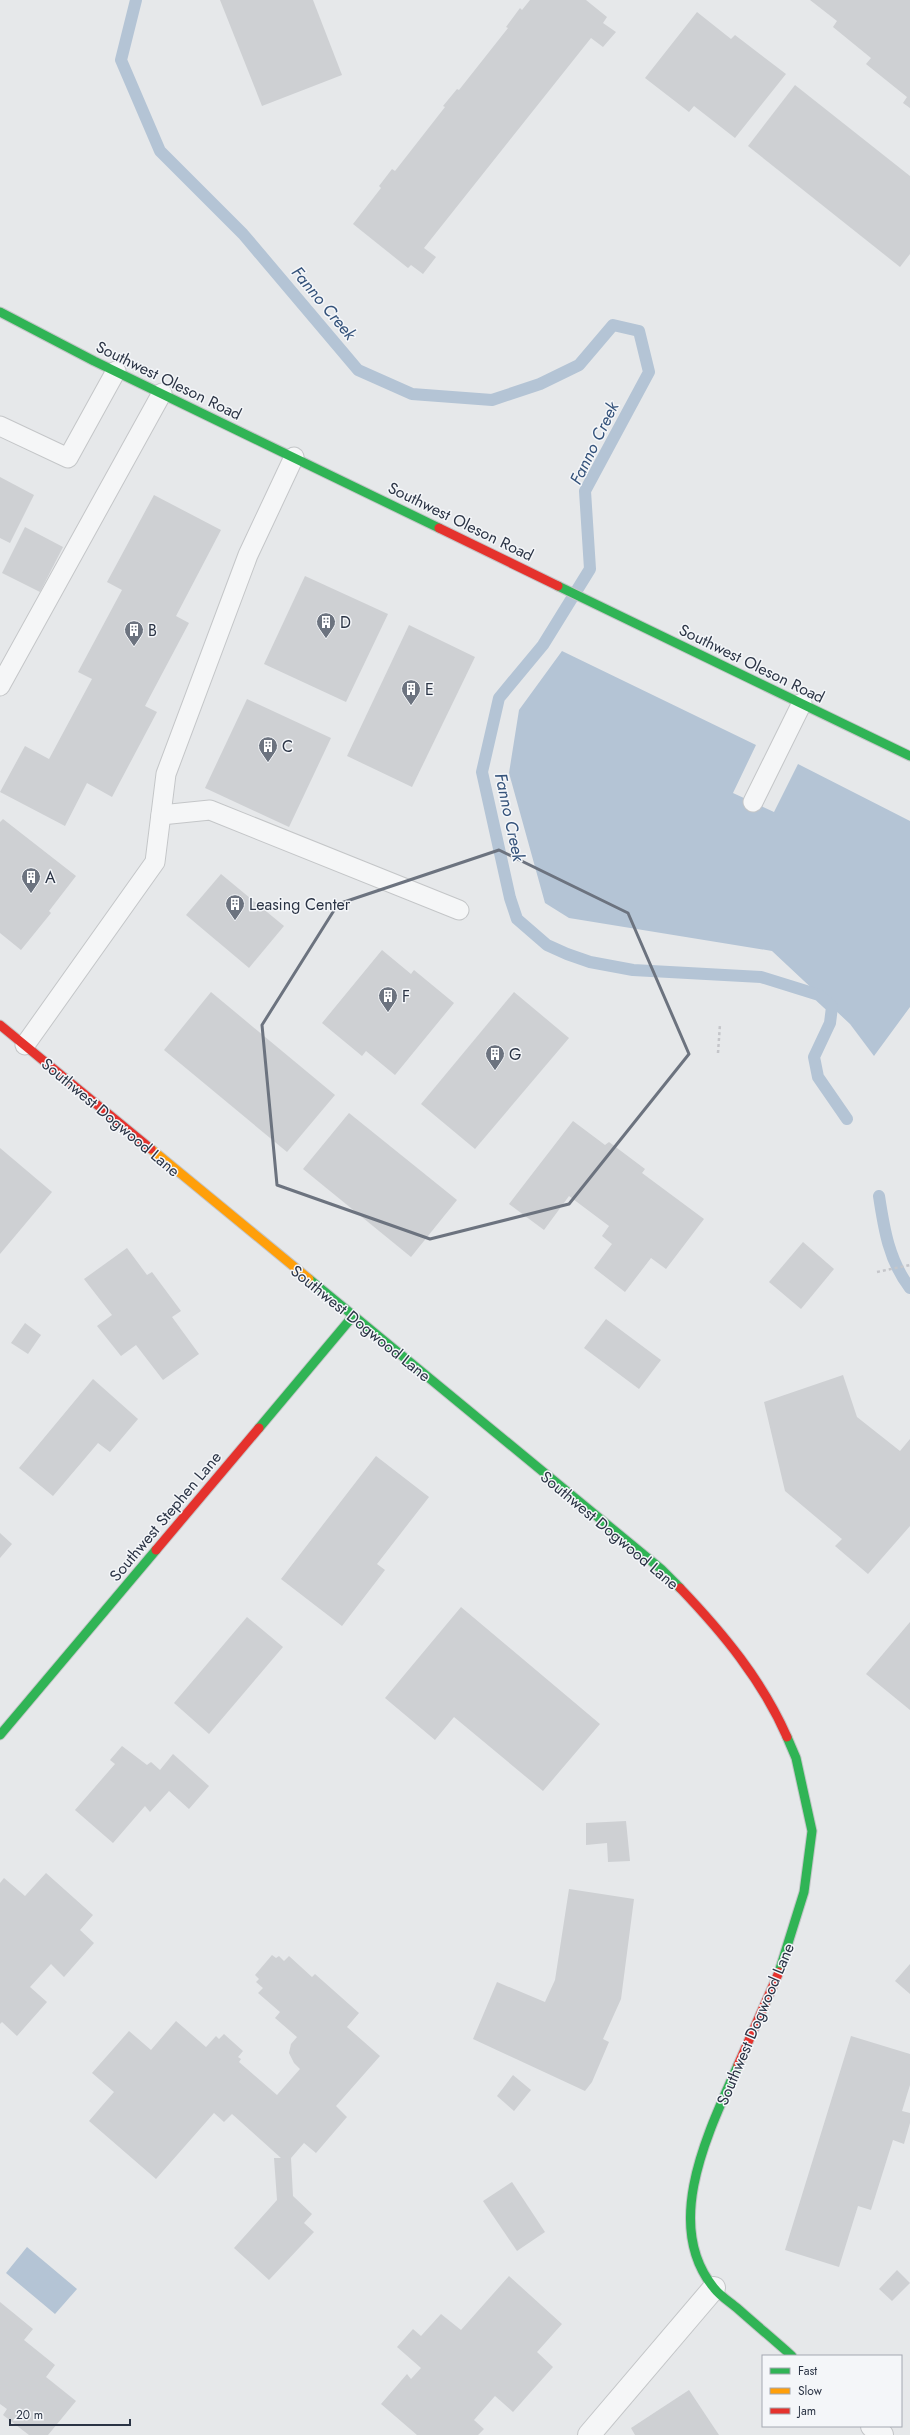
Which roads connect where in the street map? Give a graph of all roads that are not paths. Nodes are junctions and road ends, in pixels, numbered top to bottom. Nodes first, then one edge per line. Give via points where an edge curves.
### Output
1 (0, 312) edge
2 (116, 371) junction
3 (162, 393) junction
4 (0, 426) edge
5 (294, 457) junction
6 (0, 686) edge
7 (802, 703) junction
8 (910, 756) edge
9 (753, 802) dead end
10 (161, 815) junction
11 (459, 910) dead end
12 (0, 1025) edge
13 (25, 1045) junction
14 (353, 1316) junction
15 (0, 1736) edge
16 (714, 2288) junction
17 (791, 2355) edge
18 (873, 2427) edge
19 (589, 2435) edge
20 (882, 2435) edge

1 - 2 street, Southwest Oleson Road
2 - 3 street, Southwest Oleson Road
2 - 4 lane via 68,458
3 - 5 street, Southwest Oleson Road
3 - 6 lane
5 - 7 street, Southwest Oleson Road
5 - 10 lane via 248,555 166,774
7 - 8 street, Southwest Oleson Road
7 - 9 lane
10 - 11 lane via 210,810
10 - 13 lane via 156,862
12 - 13 street, Southwest Dogwood Lane
13 - 14 street, Southwest Dogwood Lane
14 - 15 street, Southwest Stephen Lane
14 - 16 street, Southwest Dogwood Lane via 661,1569 711,1621 748,1667 778,1717 796,1758 812,1830 804,1892 785,1957 704,2144 692,2194 690,2226 698,2259
16 - 17 street, Southwest Dogwood Lane
16 - 19 street
18 - 20 street

